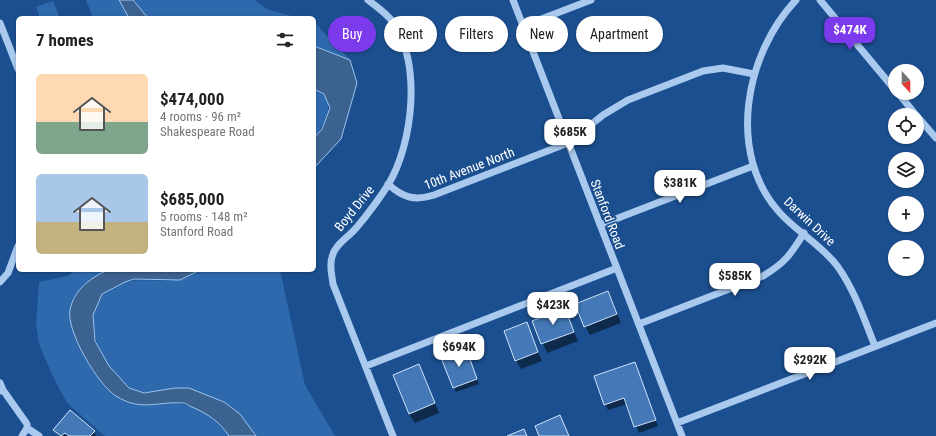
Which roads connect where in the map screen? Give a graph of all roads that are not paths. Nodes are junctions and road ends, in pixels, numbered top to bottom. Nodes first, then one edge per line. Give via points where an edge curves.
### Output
1 (368, 0) edge
2 (512, 0) edge
3 (591, 0) edge
4 (796, 0) edge
5 (820, 0) edge
6 (519, 16) edge
7 (549, 16) edge
8 (0, 23) edge
9 (533, 52) edge
10 (16, 65) edge
11 (754, 74) junction
12 (888, 82) edge
13 (904, 100) edge
14 (911, 108) edge
15 (924, 123) edge
16 (936, 138) edge
17 (568, 143) junction
18 (753, 166) junction
19 (388, 184) junction
20 (600, 225) junction
21 (804, 233) junction
22 (16, 251) edge
23 (617, 268) junction
24 (0, 282) edge
25 (936, 322) edge
26 (639, 324) junction
27 (875, 346) junction
28 (366, 366) junction
29 (1, 388) edge
30 (677, 423) junction
31 (27, 428) junction
32 (22, 436) edge
33 (39, 436) edge
34 (393, 436) edge
35 (682, 436) edge

1 - 19 street, Boyd Drive via 393,22 403,43 410,70 409,132
2 - 6 street, Stanford Road
3 - 7 street
4 - 11 street, Darwin Drive via 773,29
5 - 12 street
8 - 10 street
9 - 17 street, Stanford Road
11 - 17 street, 10th Avenue North via 723,68 703,71 628,100 603,115
11 - 18 street, Darwin Drive via 748,131
13 - 14 street
15 - 16 street
17 - 19 street, 10th Avenue North via 422,199 409,198
17 - 20 street, Stanford Road
18 - 20 street
18 - 21 street, Darwin Drive via 762,187 780,213
19 - 28 street, Boyd Drive via 357,227 339,245 332,256 330,268
20 - 23 street, Stanford Road
21 - 26 street via 780,266 763,276
21 - 27 street, Darwin Drive via 822,248 851,286
22 - 24 street via 8,273
23 - 26 street, Stanford Road
23 - 28 street
25 - 27 street
26 - 30 street, Stanford Road
27 - 30 street
28 - 34 street, Boyd Drive
29 - 31 street
30 - 35 street, Stanford Road
31 - 32 street
31 - 33 street

